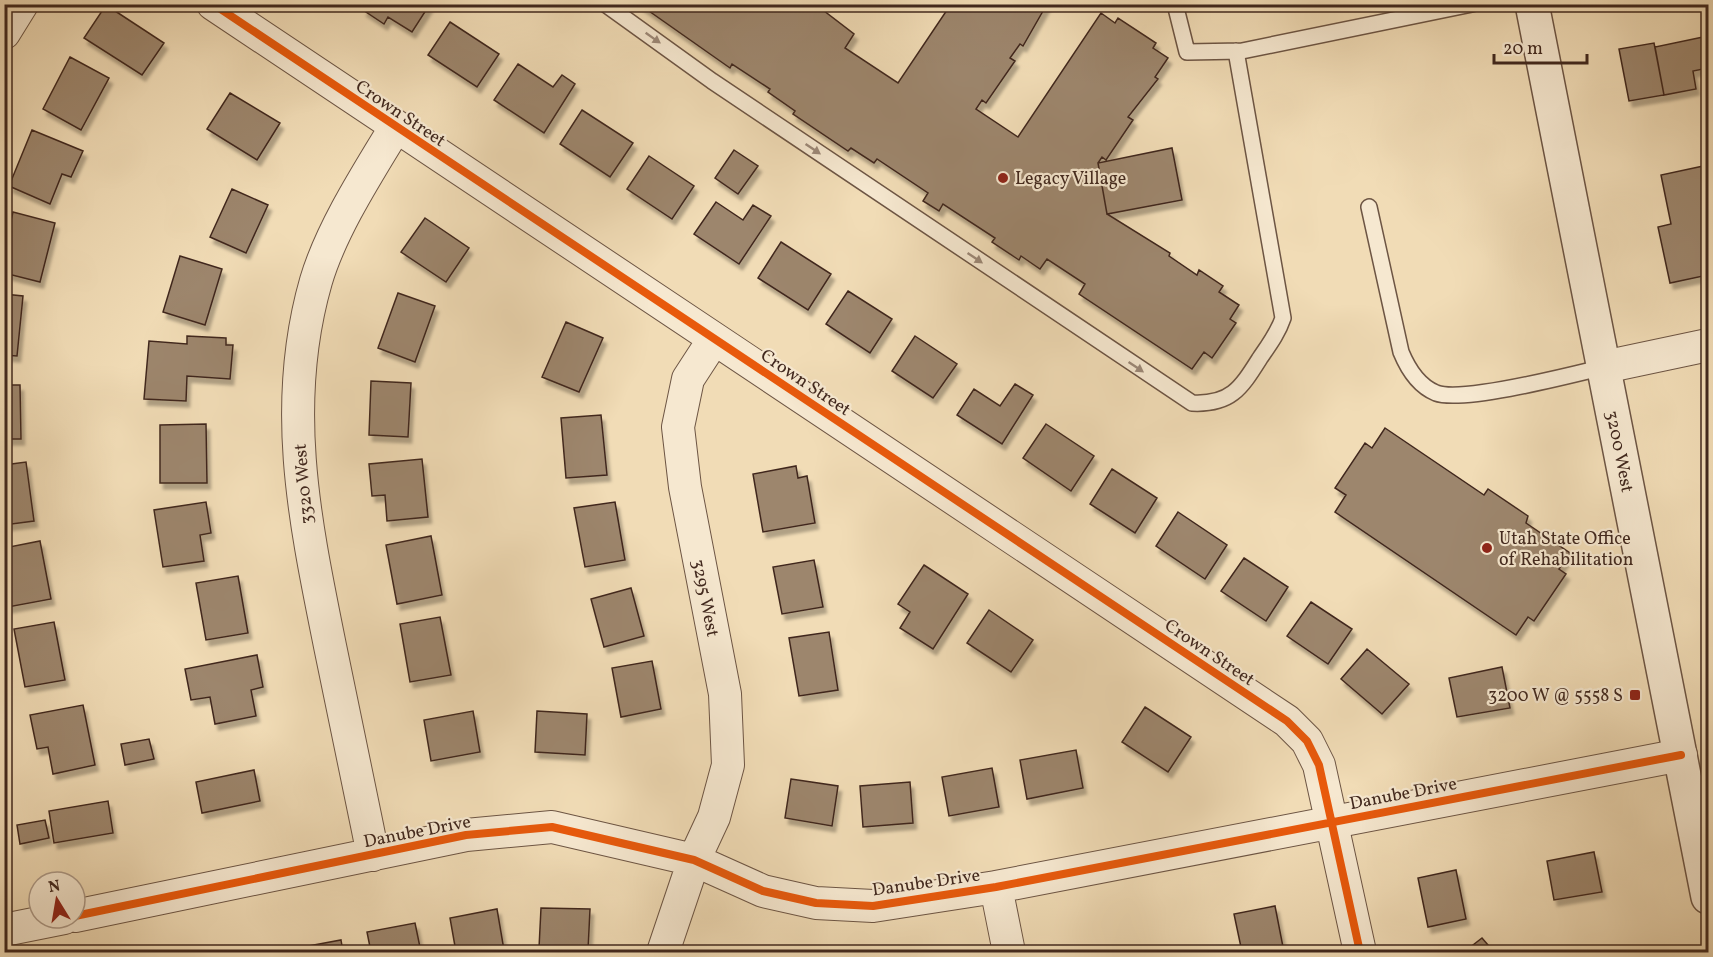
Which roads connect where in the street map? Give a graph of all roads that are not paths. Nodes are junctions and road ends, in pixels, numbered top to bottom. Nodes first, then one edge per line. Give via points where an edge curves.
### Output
1 (22, 4) edge
2 (213, 4) edge
3 (605, 4) edge
4 (1175, 4) edge
5 (1472, 4) edge
6 (1532, 4) edge
7 (4, 33) edge
8 (1236, 51) junction
9 (395, 128) junction
10 (1369, 207) dead end
11 (714, 339) junction
12 (1708, 345) edge
13 (1604, 368) junction
14 (1681, 755) junction
15 (1332, 822) junction
16 (373, 855) junction
17 (694, 860) junction
18 (996, 887) junction
19 (1708, 897) edge
20 (87, 914) edge
21 (27, 925) edge
22 (4, 930) edge
23 (663, 952) edge
24 (1009, 952) edge
25 (1360, 952) edge

1 - 7 street
2 - 9 street, Crown Street
3 -> 8 lane via 712,81 1192,403 1216,402 1240,390 1283,318
4 - 8 lane via 1187,52
5 - 8 lane
6 - 13 street, 3200 West
9 - 11 street, Crown Street
9 - 16 street, 3320 West via 351,200 316,280 299,367 298,461 309,545
10 - 13 lane via 1401,352 1408,369 1436,393 1452,396
11 - 15 street, Crown Street via 1287,721 1307,741 1319,765
11 - 17 street, 3295 West via 688,380 678,427 685,487 725,694 728,765 714,817
12 - 13 street
13 - 14 street, 3200 West
14 - 15 street, Danube Drive
14 - 19 street, 3200 West
15 - 18 street, Danube Drive
15 - 25 street, Crown Street
16 - 17 street, Danube Drive via 466,835 552,827
16 - 20 street, Danube Drive
17 - 18 street, Danube Drive via 763,891 816,903 873,906
17 - 23 street, 3295 West
18 - 24 street
21 - 22 street

